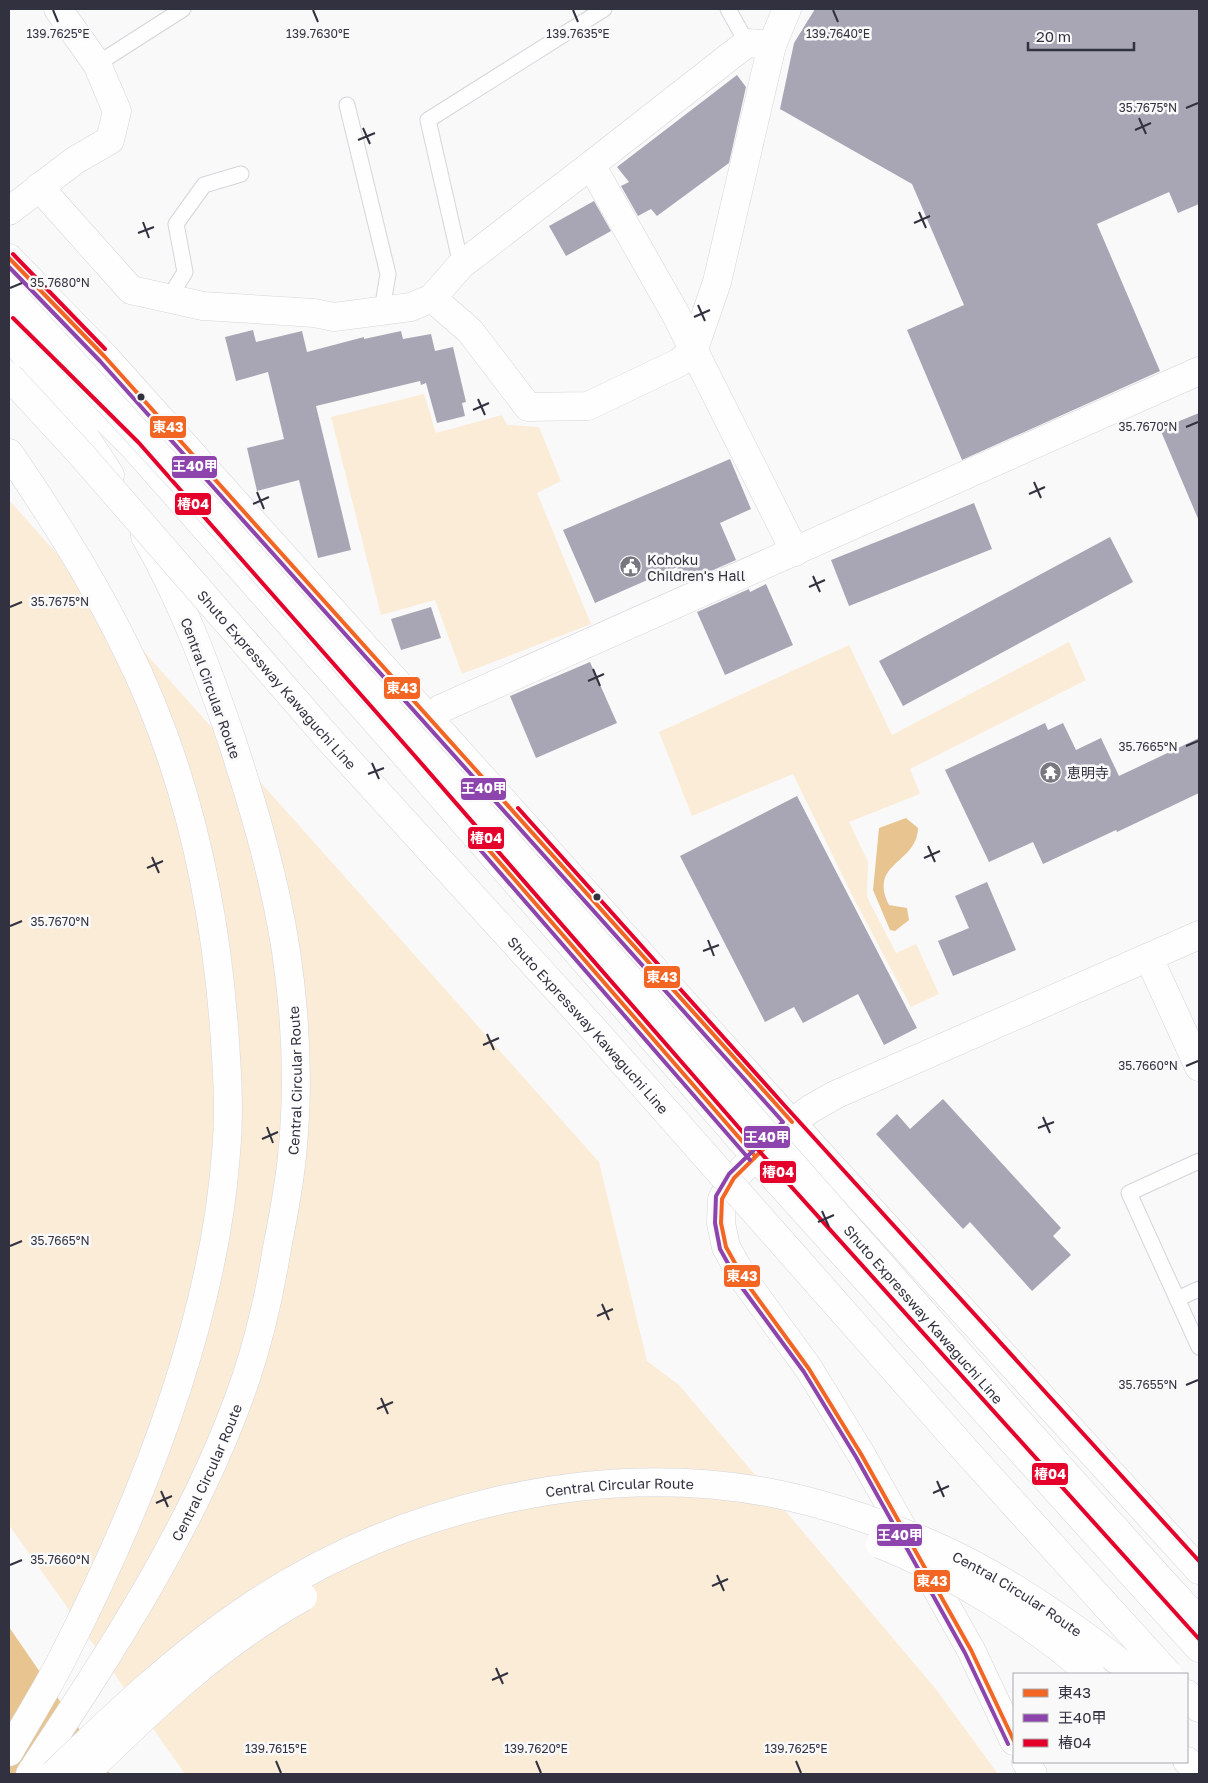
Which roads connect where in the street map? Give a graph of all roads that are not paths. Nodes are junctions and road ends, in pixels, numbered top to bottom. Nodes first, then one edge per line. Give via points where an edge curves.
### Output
1 (58, 9) edge
2 (183, 9) edge
3 (604, 9) edge
4 (728, 9) edge
5 (787, 9) edge
6 (759, 44) junction
7 (97, 64) junction
8 (347, 105) dead end
9 (591, 166) junction
10 (241, 174) dead end
11 (39, 186) junction
12 (9, 211) edge
13 (9, 258) edge
14 (461, 265) junction
15 (9, 293) edge
16 (169, 298) junction
17 (432, 298) junction
18 (382, 310) junction
19 (9, 322) edge
20 (9, 335) edge
21 (694, 349) junction
22 (1199, 371) edge
23 (9, 376) edge
24 (9, 452) edge
25 (794, 552) junction
26 (431, 720) junction
27 (409, 759) junction
28 (1199, 935) edge
29 (1149, 958) junction
30 (1199, 1067) edge
31 (792, 1122) junction
32 (755, 1156) junction
33 (1199, 1161) edge
34 (1199, 1289) edge
35 (1177, 1299) junction
36 (1199, 1347) edge
37 (1199, 1570) edge
38 (1199, 1621) edge
39 (1199, 1648) edge
40 (1090, 1673) edge
41 (1134, 1673) edge
42 (1167, 1673) edge
43 (1188, 1695) edge
44 (1199, 1708) edge
45 (1188, 1716) edge
46 (1199, 1725) edge
47 (1013, 1739) edge
48 (9, 1752) edge
49 (1188, 1762) edge
50 (1027, 1763) edge
51 (1199, 1772) edge
52 (30, 1774) edge
53 (54, 1774) edge
54 (85, 1774) edge
55 (1033, 1774) edge

1 - 7 main road
2 - 7 lane
3 - 14 lane via 428,120
4 - 6 lane
5 - 6 main road
6 - 9 main road
6 - 21 main road via 717,282
7 - 11 main road via 117,111 110,140
8 - 18 lane via 388,274
9 - 14 main road
9 - 21 main road
10 - 16 lane via 204,185 176,224 184,272
11 - 12 main road
11 - 16 main road via 131,290
13 - 26 main road via 105,357
14 - 17 main road
15 - 38 main road, Shuto Expressway Kawaguchi Line, bridge via 601,947
16 - 18 main road via 203,306 334,317
17 - 18 main road via 411,307
17 - 21 main road via 470,331 528,407 588,406 680,362
19 - 27 main road via 134,447
20 - 52 main road, Central Circular Route, bridge via 82,431 117,486 151,546 196,640 245,780 265,849 286,952 295,1061 292,1156 284,1213 262,1326 243,1386 200,1489 150,1583 87,1688
21 - 25 main road
22 - 25 main road
23 - 42 main road, Shuto Expressway Kawaguchi Line, bridge via 328,738 597,1033
24 - 48 main road via 93,585 125,646 156,715 184,796 214,937 222,1003 228,1110 221,1197 209,1266 172,1402 110,1560 59,1664
25 - 26 main road via 440,709
26 - 27 main road
26 - 31 main road
27 - 32 main road
28 - 29 main road
29 - 30 main road
29 - 31 main road via 836,1094
31 - 32 main road
31 - 37 main road
32 - 39 main road
32 - 47 main road via 734,1178 722,1199 721,1223 726,1247 745,1281 809,1369 861,1454 972,1650
33 - 35 lane via 1129,1193
34 - 35 lane
35 - 36 lane
40 - 54 main road, Central Circular Route, bridge via 984,1596 907,1555 833,1527 728,1504 640,1501 582,1505 512,1515 441,1534 336,1579 255,1627 202,1665
41 - 53 main road, Central Circular Route, bridge via 1094,1642 995,1577 948,1552 873,1521 800,1499 728,1487 639,1483 579,1487 480,1505 415,1525 298,1578 245,1610 190,1650
43 - 44 main road
45 - 46 main road
49 - 51 main road
50 - 55 main road

